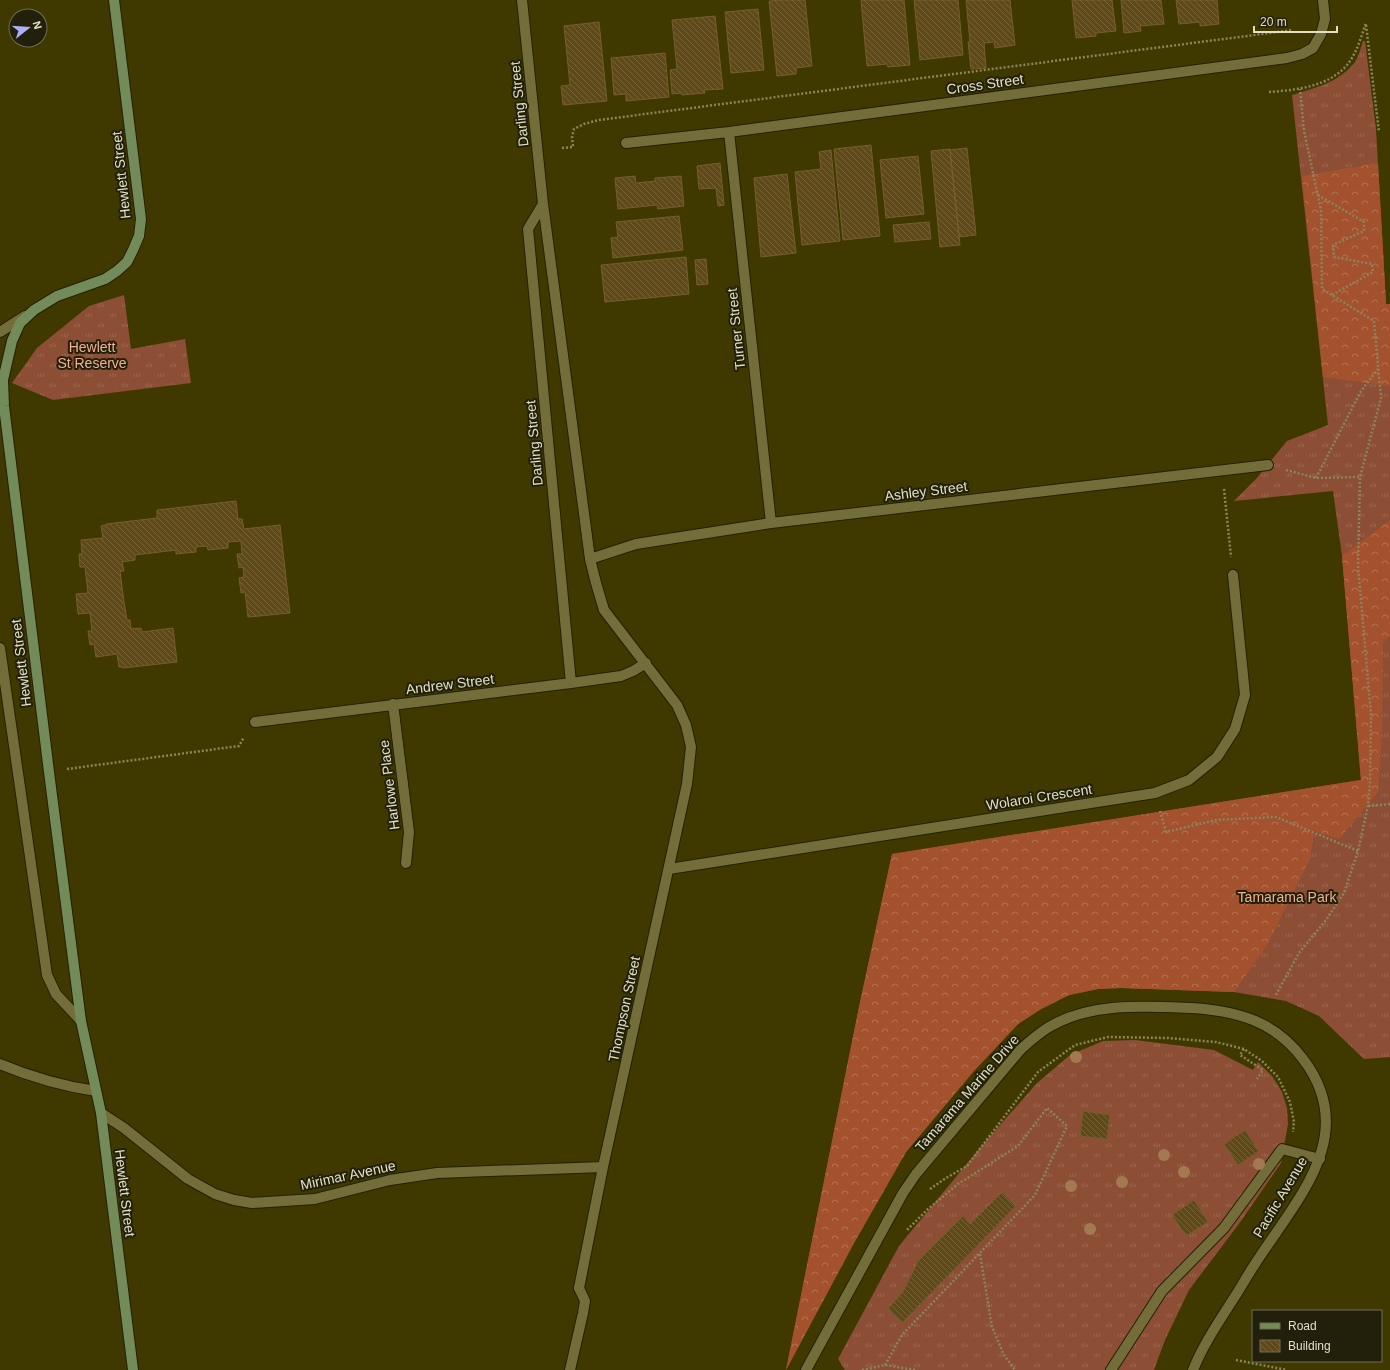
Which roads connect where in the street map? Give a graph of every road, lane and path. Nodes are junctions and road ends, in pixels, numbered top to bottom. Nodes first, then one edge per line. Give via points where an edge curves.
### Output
1 (114, 0) edge
2 (522, 0) edge
3 (1324, 0) edge
4 (1293, 30) dead end
5 (1300, 89) junction
6 (1269, 92) dead end
7 (729, 132) junction
8 (1380, 132) dead end
9 (626, 143) dead end
10 (562, 148) dead end
11 (1318, 195) junction
12 (543, 204) junction
13 (1332, 295) junction
14 (34, 310) junction
15 (0, 332) edge
16 (1378, 369) junction
17 (1268, 465) joint
18 (1222, 470) junction
19 (1360, 477) junction
20 (1316, 478) junction
21 (771, 523) junction
22 (590, 559) junction
23 (1233, 575) joint
24 (0, 648) edge
25 (646, 663) junction
26 (571, 683) junction
27 (393, 704) junction
28 (255, 722) joint
29 (49, 772) junction
30 (1156, 793) junction
31 (1390, 804) edge
32 (1368, 806) junction
33 (1358, 851) junction
34 (406, 863) dead end
35 (669, 869) junction
36 (1276, 995) dead end
37 (81, 1021) junction
38 (1260, 1022) joint
39 (1244, 1049) junction
40 (0, 1064) edge
41 (1257, 1079) dead end
42 (96, 1091) junction
43 (101, 1113) junction
44 (1290, 1151) junction
45 (1320, 1159) junction
46 (604, 1167) junction
47 (926, 1193) dead end
48 (908, 1224) dead end
49 (980, 1253) junction
50 (1236, 1360) dead end
51 (885, 1365) junction
52 (133, 1370) edge
53 (570, 1370) edge
54 (806, 1370) edge
55 (862, 1370) edge
56 (915, 1370) edge
57 (1015, 1370) edge
58 (1111, 1370) edge
59 (1193, 1370) edge
60 (1288, 1370) edge

1 - 14 street, Hewlett Street via 138,184 141,219 139,236 127,262 106,279 57,296
2 - 12 street, Darling Street
3 - 7 street, Cross Street via 1325,19 1321,34 1313,48 1287,58
4 - 10 path via 599,120 574,129 573,147
5 - 6 path
5 - 8 path via 1334,76 1347,65 1366,23
5 - 11 path via 1304,131
7 - 9 street, Cross Street
7 - 21 street, Turner Street
11 - 13 path via 1321,210 1322,289
11 - 13 path via 1364,222 1364,231 1333,245 1334,257 1372,264 1373,272
12 - 22 street, Darling Street
12 - 26 street, Darling Street via 528,229
13 - 16 path via 1374,321
14 - 15 street, Hewlett Street
14 - 29 street, Hewlett Street via 20,323 12,341 3,380
16 - 19 path via 1381,398
16 - 20 path via 1361,391
17 - 18 street, Ashley Street
17 - 20 path
18 - 21 street, Ashley Street
18 - 23 path
19 - 20 path
19 - 32 path via 1358,566 1371,714
21 - 22 street, Ashley Street via 636,544
22 - 25 street, Darling Street via 604,610
23 - 30 street, Wolaroi Crescent via 1245,696 1235,730 1217,757 1189,780
24 - 37 street, Hewlett Street via 47,975 56,994
25 - 26 street, Andrew Street via 621,676
25 - 35 street, Thompson Street via 677,705 686,725 691,747 688,784
26 - 27 street, Andrew Street
27 - 28 street, Andrew Street
27 - 34 street, Harlowe Place via 409,832
28 - 29 path via 238,746
29 - 37 street, Hewlett Street
30 - 33 path via 1166,832 1216,820 1276,817
30 - 35 street, Wolaroi Crescent
31 - 32 path
32 - 33 path
33 - 36 path via 1344,893 1300,953
35 - 46 street, Thompson Street
37 - 42 street, Hewlett Street
38 - 45 street, Pacific Avenue via 1289,1042 1317,1080 1322,1094 1326,1127
38 - 54 street, Tamarama Marine Drive via 1203,1009 1118,1008 1080,1013 1050,1026 1035,1036 1007,1064 903,1192
39 - 41 path via 1240,1055 1263,1070
39 - 44 path via 1262,1060 1278,1077 1290,1102 1294,1122
39 - 47 path via 1216,1042 1160,1038 1108,1037 1075,1045 1038,1072 967,1166
40 - 42 street via 24,1074
42 - 43 street, Hewlett Street
43 - 46 street, Mirimar Avenue via 188,1179 215,1194 252,1203 316,1199 390,1180 437,1173
43 - 52 street, Hewlett Street
44 - 45 street
44 - 58 street via 1282,1149 1224,1228 1162,1291
45 - 59 street, Pacific Avenue via 1304,1190 1210,1336
46 - 53 street, Thompson Street via 579,1288 585,1301 584,1313
48 - 49 path via 906,1230 958,1184 1018,1146 1047,1108 1067,1126 1035,1195
49 - 51 path via 902,1335
49 - 57 path via 992,1327 1004,1356
50 - 60 path
51 - 55 path
51 - 56 path

